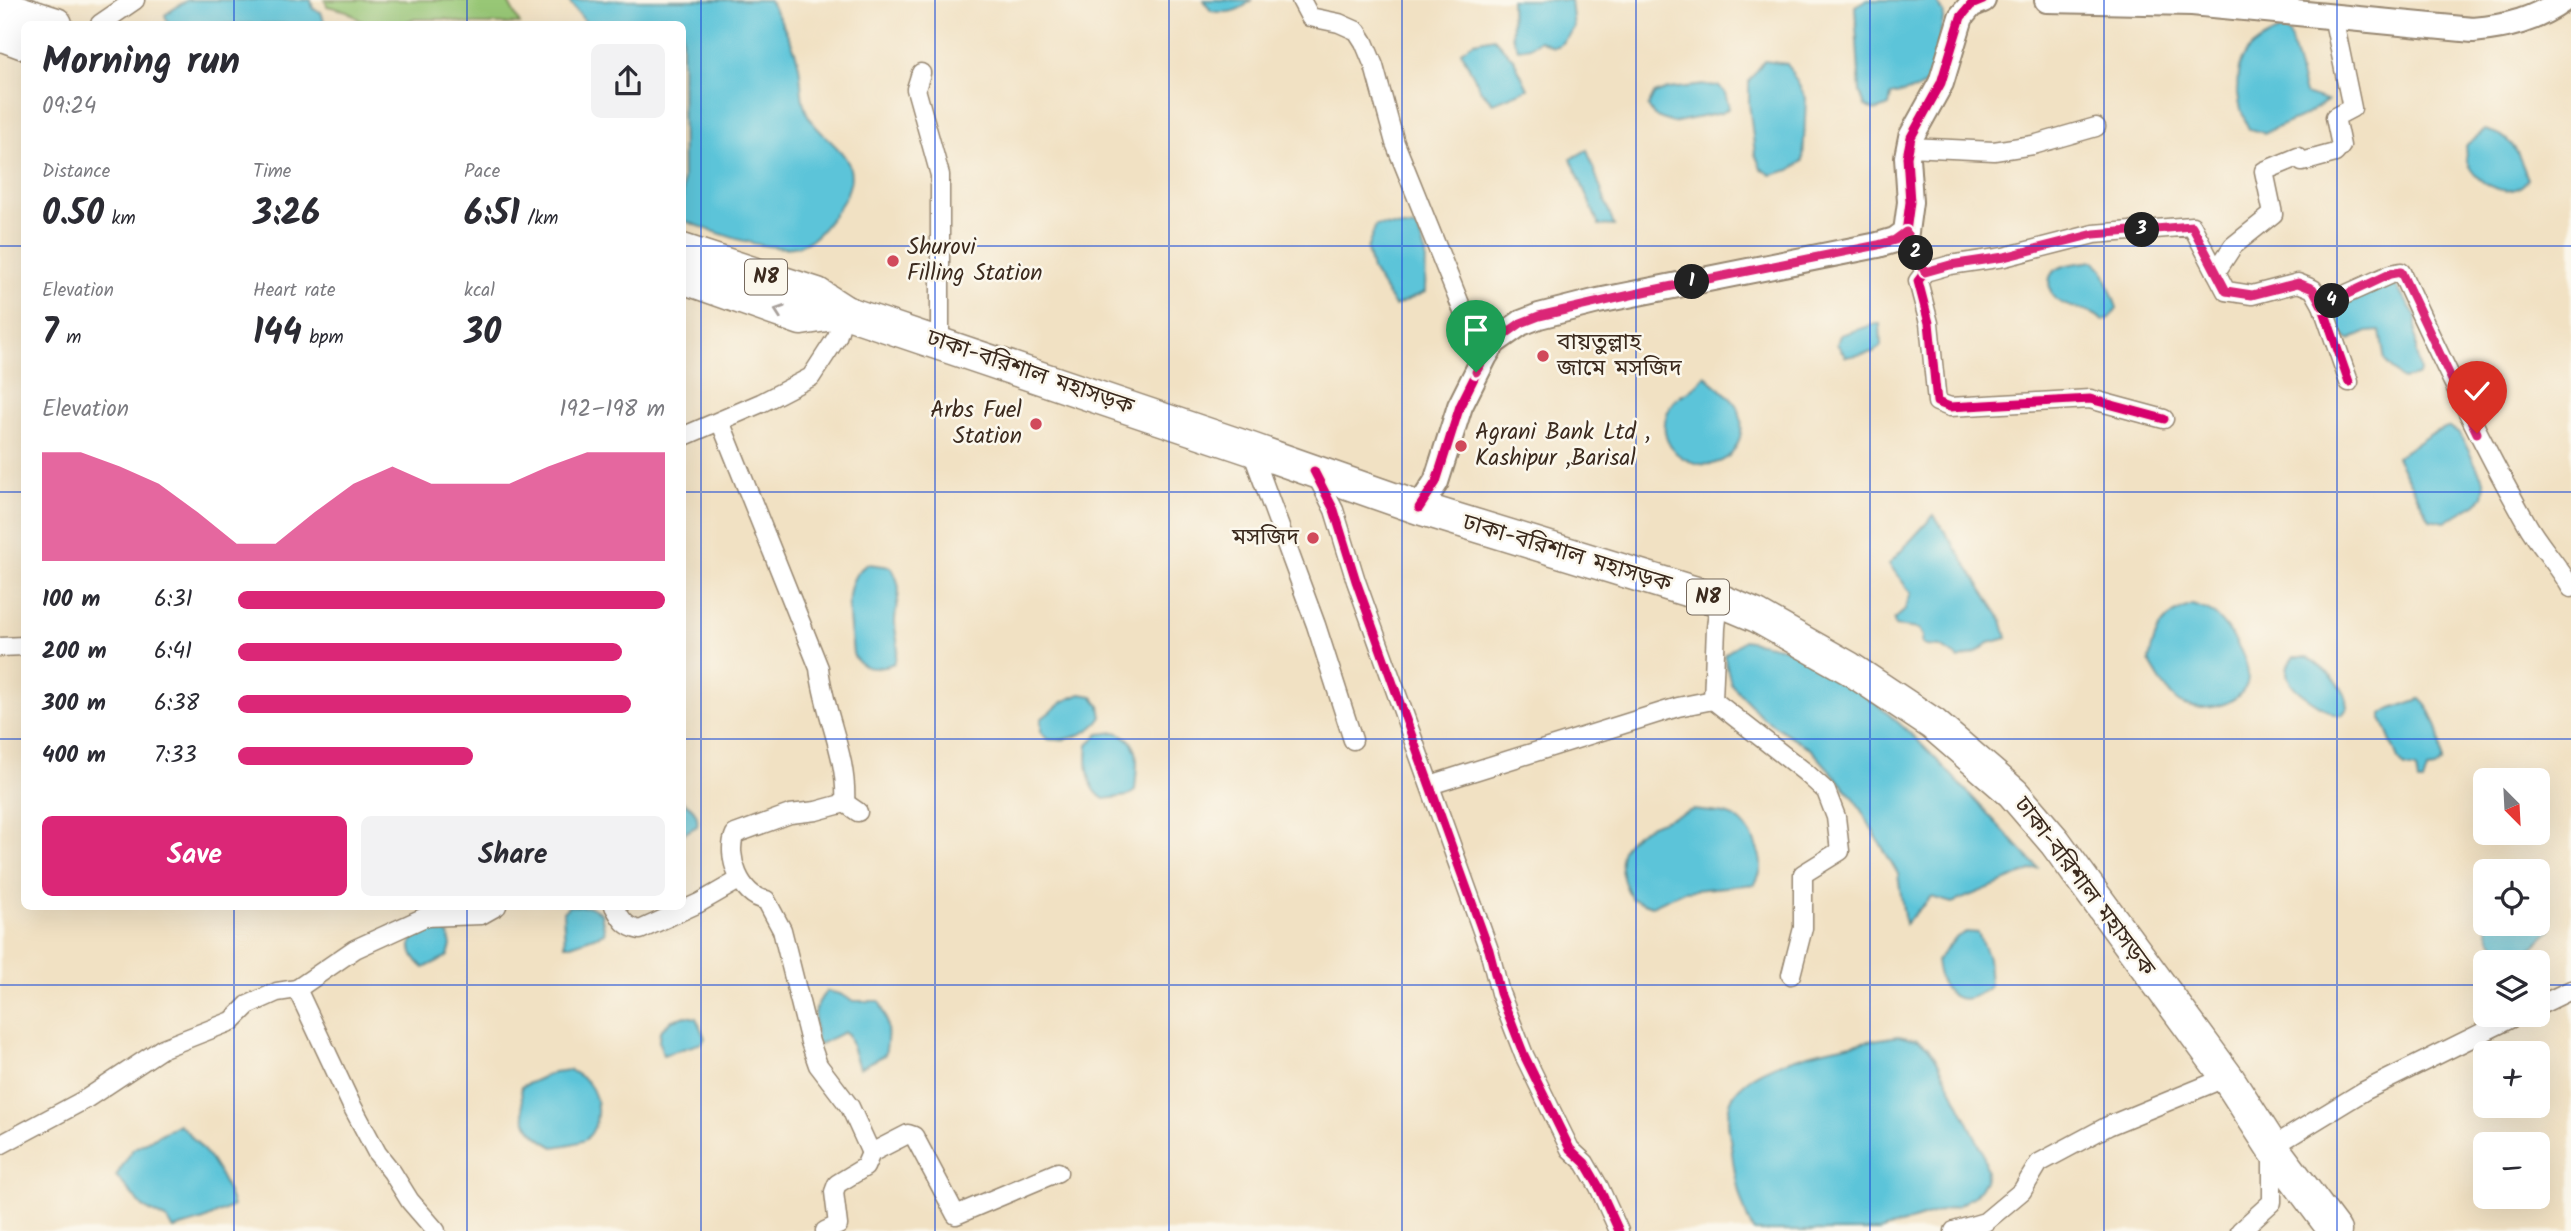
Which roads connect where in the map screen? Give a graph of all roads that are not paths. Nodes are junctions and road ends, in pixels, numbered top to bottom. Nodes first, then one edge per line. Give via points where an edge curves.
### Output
1 (135, 0) edge
2 (1301, 0) edge
3 (1983, 0) edge
4 (2047, 0) edge
5 (2563, 0) edge
6 (2192, 1) edge
7 (0, 6) edge
8 (2333, 16) junction
9 (47, 21) edge
10 (104, 21) edge
11 (0, 34) edge
12 (21, 42) edge
13 (920, 73) dead end
14 (2096, 127) dead end
15 (1909, 147) junction
16 (1906, 232) junction
17 (686, 251) edge
18 (1925, 272) junction
19 (2216, 272) junction
20 (686, 278) edge
21 (2322, 306) junction
22 (845, 312) junction
23 (940, 342) junction
24 (1485, 356) junction
25 (2350, 382) dead end
26 (2164, 419) dead end
27 (720, 421) junction
28 (686, 435) edge
29 (1251, 449) junction
30 (1314, 471) junction
31 (1419, 508) junction
32 (2571, 589) edge
33 (1717, 614) junction
34 (21, 646) edge
35 (0, 647) edge
36 (1713, 700) junction
37 (1353, 740) dead end
38 (1430, 785) junction
39 (739, 880) junction
40 (686, 909) edge
41 (490, 910) edge
42 (616, 910) edge
43 (683, 910) edge
44 (1791, 975) dead end
45 (297, 989) junction
46 (2571, 990) edge
47 (2550, 1000) edge
48 (2494, 1027) edge
49 (2227, 1077) junction
50 (0, 1145) edge
51 (2272, 1147) junction
52 (871, 1153) junction
53 (1058, 1172) dead end
54 (436, 1231) edge
55 (825, 1231) edge
56 (1619, 1231) edge
57 (1954, 1231) edge
58 (2240, 1231) edge
59 (2335, 1231) edge

1 - 10 street
2 - 24 street via 1310,17 1357,31 1364,42 1395,143
3 - 15 street via 1961,17 1941,83
4 - 6 street
5 - 8 street via 2522,22 2473,30
6 - 8 street
7 - 9 highway
8 - 19 street via 2352,108 2335,117 2341,146 2335,153 2302,162 2298,157 2264,171 2273,214 2233,246
11 - 12 highway
13 - 23 street via 916,89 940,175
14 - 15 street via 1993,151
15 - 16 street
16 - 18 street
16 - 24 street via 1878,245 1539,316 1507,332
17 - 22 highway, ঢাকা-বরিশাল মহাসড়ক / N8 via 817,294
18 - 19 street via 2094,234 2178,226 2192,226
18 - 26 street via 1918,281 1929,324 1937,402 1950,407 2090,399
19 - 21 street via 2226,291 2252,295 2298,283 2313,289
22 -> 20 highway, ঢাকা-বরিশাল মহাসড়ক / N8 via 802,319
21 - 25 street
21 - 32 street via 2401,272 2484,444 2528,526
22 - 23 highway, ঢাকা-বরিশাল মহাসড়ক / N8
22 - 27 street via 837,337 811,376
23 - 29 highway, ঢাকা-বরিশাল মহাসড়ক / N8
24 - 31 street via 1460,406 1436,482
27 - 28 street
27 - 39 street via 819,668 851,808 790,814 735,834 731,842
29 - 30 highway, ঢাকা-বরিশাল মহাসড়ক / N8
29 - 37 street
30 - 31 highway, ঢাকা-বরিশাল মহাসড়ক / N8
30 - 38 street via 1334,510
31 - 33 highway, ঢাকা-বরিশাল মহাসড়ক / N8
33 - 36 street
33 - 49 highway, ঢাকা-বরিশাল মহাসড়ক / N8 via 1757,616 1870,682 1933,724 2012,793 2055,842
34 - 35 street
36 - 38 street
36 - 44 street via 1826,791 1836,817 1840,851 1803,874 1803,928
38 - 56 street via 1524,1055 1570,1149 1585,1163
39 - 40 street
39 - 52 street via 758,899 766,900 782,930 818,1065 849,1107
41 - 45 street via 481,915 425,917 355,949
42 - 43 street via 629,928 639,930
45 - 50 street via 277,992 248,1005 232,1021 163,1048 86,1099
45 - 54 street via 377,1153
46 - 47 street
48 - 51 street via 2364,1091
49 - 51 highway, ঢাকা-বরিশাল মহাসড়ক / N8
49 - 57 street via 2108,1126 2039,1163 2022,1191 1985,1222
51 - 58 street via 2272,1202
51 - 59 highway, ঢাকা-বরিশাল মহাসড়ক / N8
52 - 53 street via 908,1134 914,1136 956,1215
52 - 55 street via 865,1167 836,1184 838,1225

